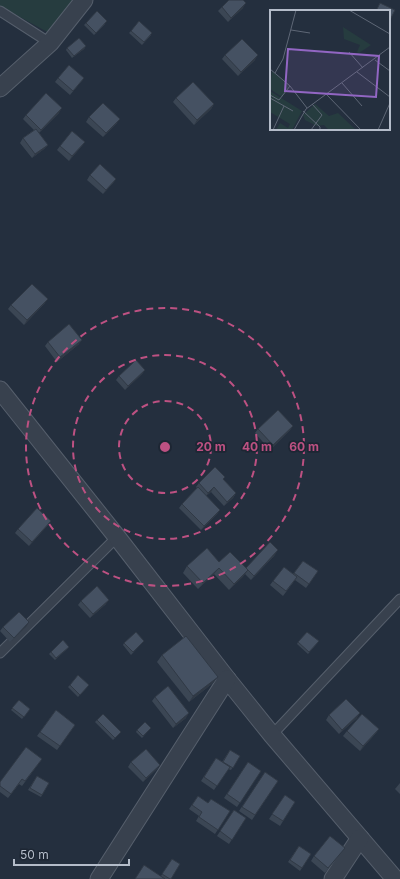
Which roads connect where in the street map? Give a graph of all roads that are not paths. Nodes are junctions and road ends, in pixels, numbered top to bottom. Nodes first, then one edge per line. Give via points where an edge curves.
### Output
1 (84, 0) edge
2 (0, 11) edge
3 (50, 43) junction
4 (0, 88) edge
5 (0, 390) edge
6 (117, 537) junction
7 (400, 599) edge
8 (0, 653) edge
9 (227, 679) junction
10 (272, 735) junction
11 (360, 838) junction
12 (99, 879) edge
13 (333, 879) edge
14 (395, 879) edge

1 - 3 street
2 - 3 lane
3 - 4 street
5 - 6 street
6 - 8 lane
6 - 9 street
7 - 10 lane
9 - 10 street
9 - 12 street
10 - 11 street
11 - 13 street
11 - 14 street

